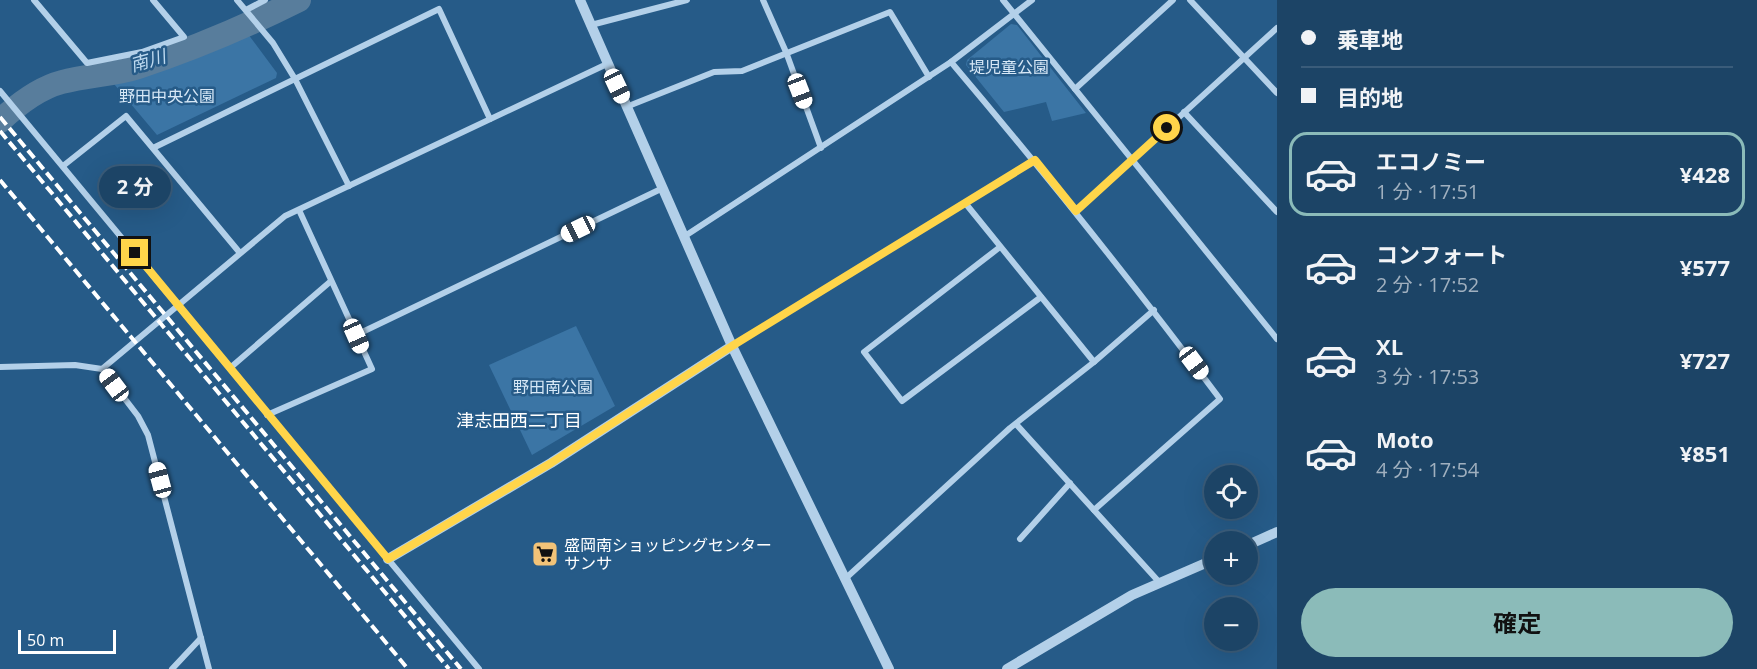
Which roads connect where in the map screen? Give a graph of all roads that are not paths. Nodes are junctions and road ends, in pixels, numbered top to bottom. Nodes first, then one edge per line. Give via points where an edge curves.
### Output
1 (33, 0) edge
2 (153, 0) edge
3 (237, 0) edge
4 (265, 0) edge
5 (580, 0) edge
6 (687, 0) edge
7 (763, 0) edge
8 (1003, 0) edge
9 (1032, 0) edge
10 (1173, 0) edge
11 (1190, 0) edge
12 (246, 10) junction
13 (1014, 14) junction
14 (591, 25) junction
15 (1277, 28) edge
16 (786, 52) junction
17 (1244, 58) junction
18 (951, 62) junction
19 (607, 64) junction
20 (929, 77) junction
21 (295, 79) junction
22 (1075, 89) junction
23 (0, 91) edge
24 (1277, 93) edge
25 (626, 107) junction
26 (1184, 112) junction
27 (490, 119) junction
28 (153, 148) junction
29 (822, 148) junction
30 (1035, 160) junction
31 (1132, 160) junction
32 (63, 166) junction
33 (349, 186) junction
34 (663, 188) junction
35 (966, 204) junction
36 (299, 210) junction
37 (1076, 211) junction
38 (1277, 212) edge
39 (685, 236) junction
40 (1000, 247) junction
41 (240, 254) junction
42 (332, 281) junction
43 (1041, 297) junction
44 (178, 305) junction
45 (1154, 310) junction
46 (356, 336) junction
47 (1277, 339) edge
48 (732, 346) junction
49 (1094, 362) junction
50 (0, 367) edge
51 (230, 368) junction
52 (102, 369) junction
53 (267, 415) junction
54 (1016, 423) junction
55 (1070, 483) junction
56 (1094, 510) junction
57 (1274, 537) edge
58 (1020, 539) dead end
59 (1258, 542) edge
60 (388, 559) junction
61 (1204, 564) edge
62 (846, 578) junction
63 (1160, 583) junction
64 (201, 638) junction
65 (172, 669) edge
66 (209, 669) edge
67 (479, 669) edge
68 (889, 669) edge
69 (1007, 669) edge

1 - 2 street via 87,63 141,52 184,37
3 - 12 street
4 - 12 street
5 - 14 street
6 - 14 street
7 - 16 street
8 - 13 street
9 - 13 street
10 - 22 street
11 - 17 street
12 - 21 street
13 - 18 street
13 - 22 street
14 - 19 street
15 - 17 street
16 - 20 street via 890,12
16 - 25 street via 742,71 714,72
16 - 29 street
17 - 24 street
17 - 26 street
18 - 20 street
18 - 30 street
19 - 25 street
19 - 27 street
20 - 29 street
21 - 27 street via 439,9
21 - 28 street
21 - 33 street
22 - 31 street
23 - 32 street
25 - 34 street
26 - 31 street
26 - 38 street
27 - 33 street
28 - 32 street via 126,116
28 - 41 street
29 - 39 street
30 - 35 street
30 - 37 street
31 - 37 street
31 - 47 street
32 - 44 street
33 - 36 street
34 - 39 street
34 - 46 street
35 - 40 street
35 - 48 street
36 - 41 street via 285,216
36 - 42 street
37 - 45 street
39 - 48 street
40 - 43 street
40 - 43 street via 864,352 902,400
41 - 44 street
42 - 46 street
42 - 51 street
43 - 49 street
44 - 51 street
44 - 52 street
45 - 49 street
45 - 56 street via 1220,399
46 - 53 street via 372,369
48 - 60 street via 551,463
48 - 62 street
49 - 54 street
50 - 52 street via 75,365
51 - 53 street
52 - 64 street via 148,435
53 - 60 street
54 - 55 street
54 - 62 street
55 - 56 street
55 - 58 street
56 - 63 street
57 - 59 street
60 - 67 street
61 - 63 street
62 - 68 street
63 - 69 street via 1101,612
64 - 65 street
64 - 66 street

